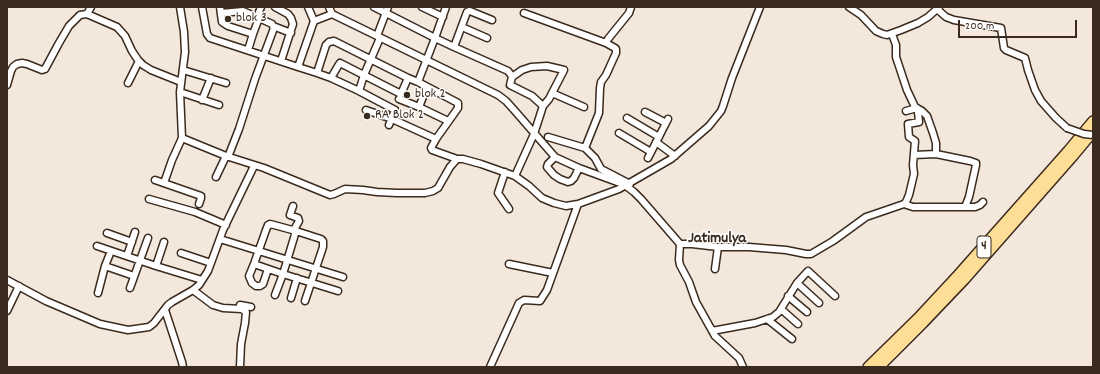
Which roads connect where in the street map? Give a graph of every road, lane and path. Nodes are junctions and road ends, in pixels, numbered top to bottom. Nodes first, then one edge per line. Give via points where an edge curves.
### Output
1 (91, 7) edge
2 (180, 7) edge
3 (202, 7) edge
4 (261, 7) edge
5 (275, 7) edge
6 (308, 7) edge
7 (329, 7) edge
8 (374, 7) edge
9 (422, 7) edge
10 (446, 7) edge
11 (631, 7) edge
12 (760, 7) edge
13 (849, 7) edge
14 (938, 8) edge
15 (857, 9) edge
16 (221, 10) edge
17 (386, 10) edge
18 (524, 13) dead end
19 (87, 14) junction
20 (332, 14) junction
21 (258, 17) junction
22 (443, 17) junction
23 (492, 20) dead end
24 (314, 21) junction
25 (273, 26) junction
26 (462, 27) junction
27 (291, 33) junction
28 (253, 34) junction
29 (892, 34) junction
30 (378, 37) junction
31 (435, 38) junction
32 (487, 38) dead end
33 (606, 43) junction
34 (454, 47) junction
35 (248, 50) junction
36 (264, 56) junction
37 (371, 60) junction
38 (427, 60) junction
39 (139, 61) junction
40 (281, 61) junction
41 (298, 67) junction
42 (183, 70) junction
43 (317, 73) junction
44 (364, 75) junction
45 (512, 77) junction
46 (211, 78) junction
47 (332, 78) junction
48 (408, 78) junction
49 (181, 82) junction
50 (418, 82) junction
51 (128, 83) dead end
52 (226, 83) dead end
53 (7, 85) edge
54 (427, 87) junction
55 (359, 91) junction
56 (180, 92) junction
57 (552, 93) junction
58 (400, 96) junction
59 (202, 100) junction
60 (219, 105) dead end
61 (543, 106) junction
62 (419, 107) junction
63 (584, 107) dead end
64 (918, 109) junction
65 (366, 110) dead end
66 (395, 110) junction
67 (906, 111) dead end
68 (645, 112) dead end
69 (626, 118) dead end
70 (1093, 121) edge
71 (390, 122) junction
72 (448, 122) junction
73 (1093, 132) edge
74 (534, 134) junction
75 (619, 134) dead end
76 (1093, 135) edge
77 (548, 137) dead end
78 (182, 138) junction
79 (436, 139) junction
80 (658, 139) junction
81 (585, 148) junction
82 (936, 154) junction
83 (914, 155) junction
84 (227, 156) junction
85 (675, 156) junction
86 (555, 158) junction
87 (457, 159) junction
88 (254, 166) junction
89 (579, 168) junction
90 (505, 172) junction
91 (515, 176) junction
92 (216, 177) dead end
93 (155, 180) dead end
94 (164, 183) junction
95 (628, 185) junction
96 (149, 199) dead end
97 (983, 202) dead end
98 (200, 204) dead end
99 (578, 204) junction
100 (904, 204) junction
101 (293, 206) dead end
102 (965, 207) junction
103 (509, 209) dead end
104 (226, 225) junction
105 (135, 232) dead end
106 (296, 232) junction
107 (107, 233) dead end
108 (148, 238) dead end
109 (220, 239) junction
110 (132, 242) junction
111 (164, 242) dead end
112 (680, 244) junction
113 (97, 246) dead end
114 (718, 247) junction
115 (111, 251) junction
116 (259, 251) junction
117 (182, 253) dead end
118 (127, 256) junction
119 (287, 260) junction
120 (140, 261) junction
121 (211, 263) junction
122 (254, 264) junction
123 (509, 264) dead end
124 (105, 266) junction
125 (156, 266) junction
126 (316, 268) junction
127 (268, 269) junction
128 (715, 269) dead end
129 (553, 273) junction
130 (283, 274) junction
131 (134, 276) junction
132 (343, 277) dead end
133 (297, 278) junction
134 (7, 280) edge
135 (202, 280) junction
136 (312, 282) junction
137 (796, 283) junction
138 (19, 286) junction
139 (130, 288) dead end
140 (193, 290) junction
141 (338, 291) dead end
142 (98, 293) dead end
143 (275, 295) dead end
144 (788, 296) junction
145 (835, 296) dead end
146 (291, 298) dead end
147 (306, 301) dead end
148 (819, 303) dead end
149 (250, 307) dead end
150 (223, 308) junction
151 (781, 309) junction
152 (165, 310) junction
153 (7, 311) edge
154 (807, 312) dead end
155 (767, 319) junction
156 (798, 324) dead end
157 (712, 331) junction
158 (792, 339) dead end
159 (183, 367) edge
160 (240, 367) edge
161 (490, 367) edge
162 (743, 367) edge
163 (868, 367) edge
164 (879, 367) edge

1 - 19 street
2 - 42 street via 185,43
3 - 35 street via 208,36
4 - 21 street
5 - 27 street via 291,18
6 - 24 street
7 - 20 street
8 - 17 street
9 - 22 street
10 - 22 street
11 - 33 street via 630,13
12 - 85 street via 721,111 709,126
13 - 15 street
14 - 29 street via 928,16
14 - 76 street, bridge via 954,20 1001,28 1004,48 1025,58 1041,101 1067,128
15 - 29 street via 876,31
16 - 21 street via 243,11
16 - 28 street via 224,24
17 - 30 street
17 - 31 street
18 - 33 street
19 - 39 street via 116,27 125,36
19 - 53 street via 80,15 69,26 45,69 17,64 11,71
20 - 24 street
20 - 30 street
21 - 25 street
21 - 28 street
22 - 31 street
23 - 26 street via 470,10
24 - 41 street
25 - 27 street
25 - 36 street via 274,31
26 - 32 street
26 - 34 street
27 - 40 street
28 - 35 street
29 - 64 street via 896,45 896,57 905,83
30 - 37 street
30 - 38 street
31 - 34 street
31 - 38 street
33 - 81 street via 615,48 616,53 601,82 599,113
34 - 45 street via 508,71
35 - 36 street
36 - 40 street
36 - 84 street
37 - 43 street via 331,41 326,45
37 - 44 street
37 - 48 street
38 - 50 street
38 - 74 street via 502,98
39 - 49 street via 151,70
39 - 51 street
40 - 41 street
41 - 43 street
42 - 46 street
42 - 49 street
43 - 47 street
44 - 47 street via 340,63
44 - 55 street
44 - 58 street
45 - 57 street via 531,67 546,66 564,70
45 - 61 street via 510,85 532,96
46 - 52 street
46 - 59 street
47 - 55 street
48 - 50 street
48 - 58 street
49 - 56 street
50 - 54 street
54 - 62 street
54 - 72 street via 458,104
55 - 66 street
56 - 59 street
56 - 78 street
57 - 61 street
57 - 63 street
58 - 62 street
58 - 66 street
59 - 60 street
61 - 74 street
62 - 72 street
64 - 67 street
64 - 82 street via 929,120 936,143
64 - 83 street via 919,122 908,124 909,137 915,141
65 - 71 street
66 - 71 street
68 - 80 street via 667,121
69 - 80 street
70 - 163 highway, 4 via 958,275
71 - 79 street
72 - 79 street
73 - 164 highway, 4 via 964,280
74 - 86 street
74 - 91 street
75 - 80 street via 650,155
77 - 81 street
78 - 84 street
78 - 94 street
79 - 87 street via 432,150
80 - 85 street
81 - 95 street via 601,169
82 - 83 street
82 - 102 street via 976,163
83 - 100 street via 913,179
84 - 88 street
84 - 92 street
85 - 95 street
86 - 89 street
86 - 89 street via 547,167 560,179 571,181
87 - 88 street via 438,188 425,193 345,189 330,195
87 - 90 street
88 - 104 street
89 - 95 street
90 - 91 street
90 - 103 street via 498,193
91 - 99 street via 542,198 554,204
93 - 94 street
94 - 98 street via 201,196
95 - 99 street
95 - 112 street
96 - 104 street via 195,212
97 - 102 street via 975,207
99 - 129 street
100 - 102 street via 912,207
100 - 114 street via 866,217 811,254 749,247
101 - 106 street via 290,215 298,219
104 - 109 street
105 - 110 street
106 - 116 street via 268,225
106 - 119 street
106 - 126 street via 323,241
107 - 110 street
108 - 120 street
109 - 116 street
109 - 121 street
110 - 118 street
111 - 125 street
112 - 114 street
112 - 157 street via 680,265
113 - 115 street
114 - 128 street
115 - 118 street
115 - 124 street
116 - 119 street
116 - 122 street
117 - 121 street
118 - 120 street
119 - 126 street
119 - 130 street
120 - 125 street
120 - 131 street
121 - 135 street
122 - 127 street
122 - 127 street via 249,276 252,284 256,286 263,284
123 - 129 street
124 - 131 street
124 - 142 street
125 - 135 street
126 - 132 street
126 - 136 street
127 - 130 street
129 - 161 street via 540,300 524,300 519,303
130 - 133 street
130 - 143 street
131 - 139 street
133 - 136 street
133 - 146 street
134 - 138 street
135 - 140 street
136 - 141 street
136 - 147 street
137 - 144 street
137 - 145 street via 808,271
137 - 148 street
138 - 152 street via 76,315 128,330 149,327
138 - 153 street
140 - 150 street via 213,305
140 - 152 street via 172,302
144 - 151 street
144 - 154 street
149 - 150 street via 236,305
150 - 160 street via 242,309 246,312
151 - 155 street
151 - 156 street
152 - 159 street
155 - 157 street
155 - 158 street
157 - 162 street via 739,358

